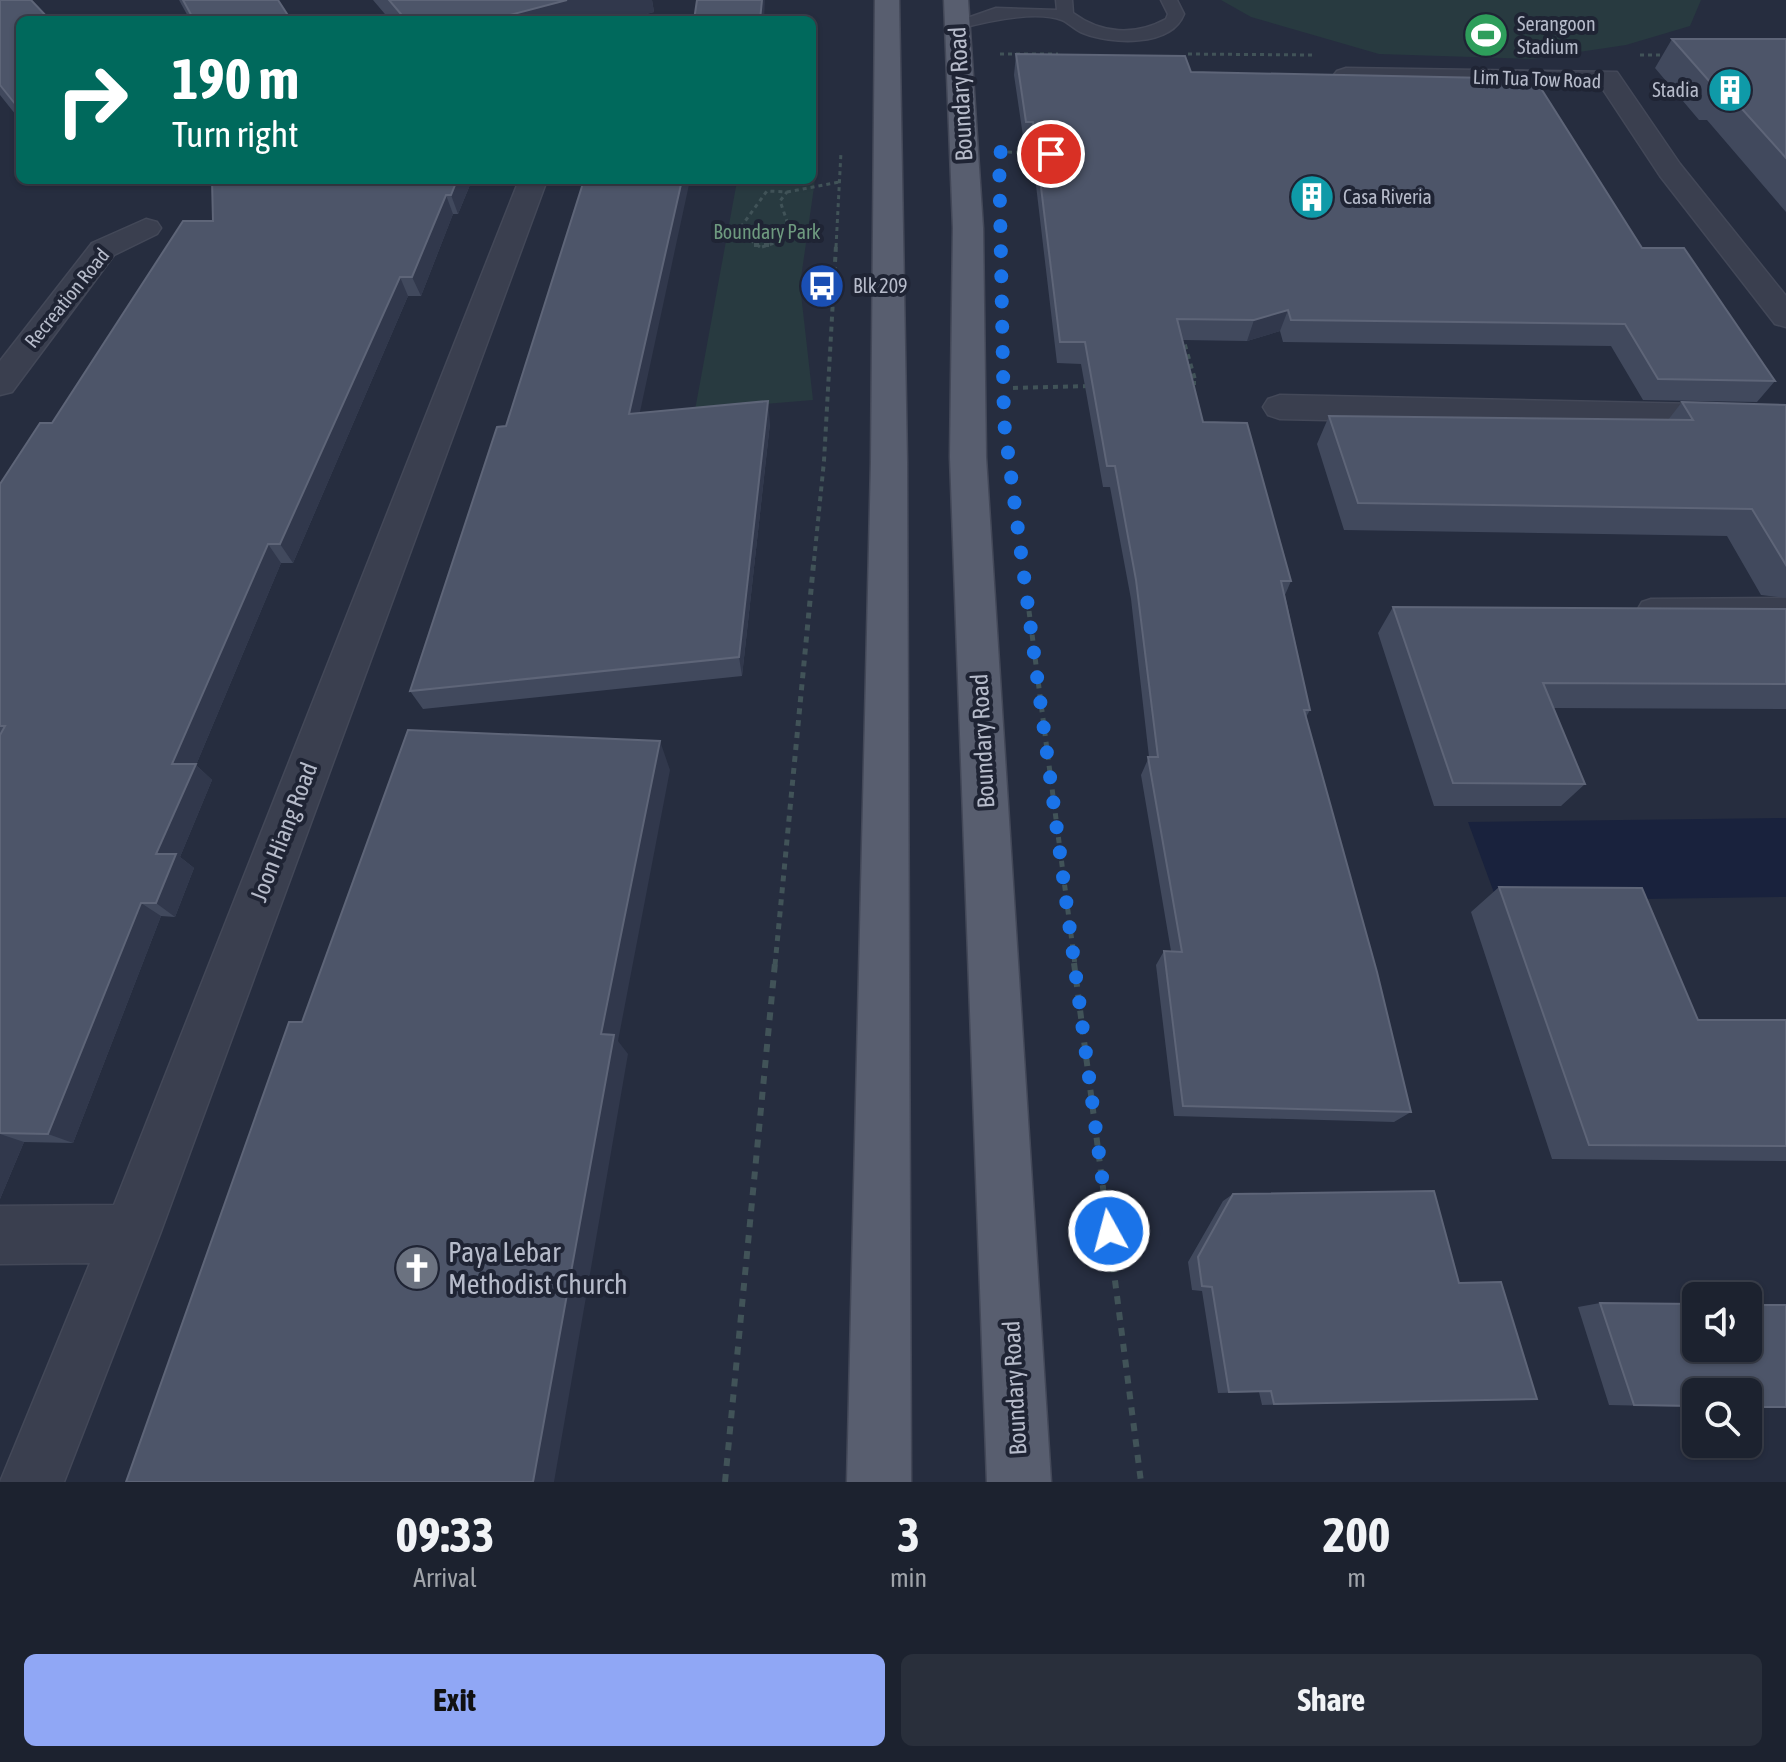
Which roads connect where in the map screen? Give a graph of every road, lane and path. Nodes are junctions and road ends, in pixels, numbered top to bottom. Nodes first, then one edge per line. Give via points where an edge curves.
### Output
1 (887, 0) edge
2 (1169, 0) edge
3 (1064, 8) edge
4 (977, 37) edge
5 (1327, 76) edge
6 (842, 136) dead end
7 (999, 152) dead end
8 (1042, 153) edge
9 (839, 182) junction
10 (531, 184) edge
11 (787, 192) junction
12 (146, 228) dead end
13 (1786, 317) edge
14 (1179, 323) edge
15 (1181, 383) edge
16 (0, 384) edge
17 (1105, 385) edge
18 (1013, 388) dead end
19 (1280, 407) dead end
20 (1786, 418) edge
21 (1027, 596) dead end
22 (1786, 608) edge
23 (1631, 609) edge
24 (131, 1234) junction
25 (0, 1235) edge
26 (32, 1482) edge
27 (725, 1482) edge
28 (879, 1482) edge
29 (1019, 1482) edge
30 (1141, 1482) edge

1 - 28 main road via 889,434
2 - 3 lane via 1176,14 1173,22 1147,34 1108,35 1081,27
3 - 4 lane via 996,13
4 - 29 main road, Boundary Road via 962,55 972,358 968,457
5 - 13 street, Lim Tua Tow Road via 1608,77 1670,170
6 - 9 path
7 - 8 path
9 - 11 path
9 - 27 path via 824,461
10 - 24 street, Joon Hiang Road
11 - 11 path via 767,191 743,221 738,231 742,237 761,247 783,240 788,224 780,201
12 - 16 street, Recreation Road via 103,249
14 - 15 path via 1196,383
17 - 18 path
19 - 20 street
21 - 30 path
22 - 23 lane
24 - 25 street
24 - 26 street, Joon Hiang Road

